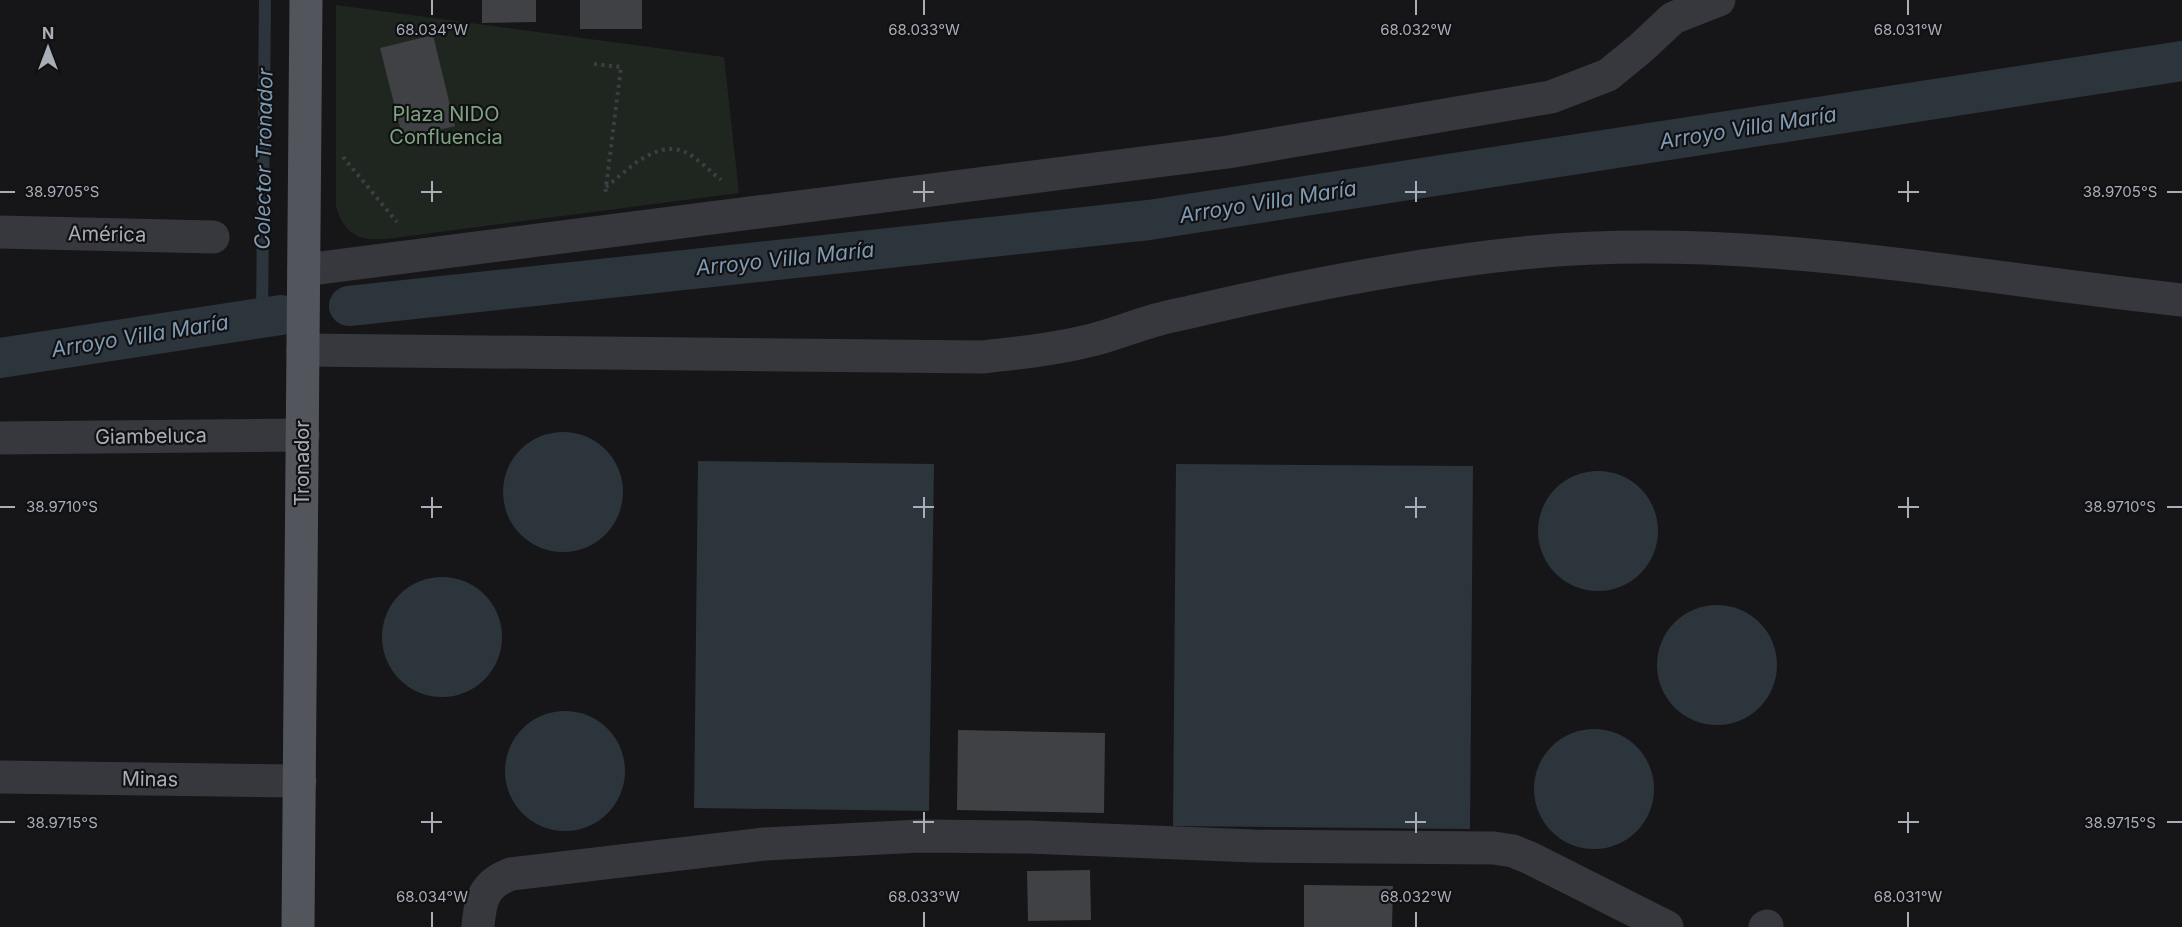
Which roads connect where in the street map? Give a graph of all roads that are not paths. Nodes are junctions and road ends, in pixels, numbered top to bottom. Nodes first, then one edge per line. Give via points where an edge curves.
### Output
1 (306, 0) edge
2 (1719, 0) edge
3 (0, 232) edge
4 (213, 237) dead end
5 (304, 270) junction
6 (2182, 300) edge
7 (303, 350) junction
8 (303, 435) junction
9 (0, 438) edge
10 (0, 777) edge
11 (300, 781) junction
12 (298, 927) edge
13 (478, 927) edge
14 (1666, 927) edge

1 - 5 main road, Tronador
2 - 5 street via 1673,18 1608,75 1551,97 1228,152
3 - 4 street, América
5 - 7 main road, Tronador
6 - 7 street via 1830,256 1626,247 1533,252 1331,282 1155,321 1093,340 983,357
7 - 8 main road, Tronador
8 - 9 street, Giambeluca
8 - 11 main road, Tronador
10 - 11 street, Minas
11 - 12 main road, Tronador
13 - 14 street via 486,890 496,880 511,874 765,844 920,836 1254,846 1494,848 1530,858

